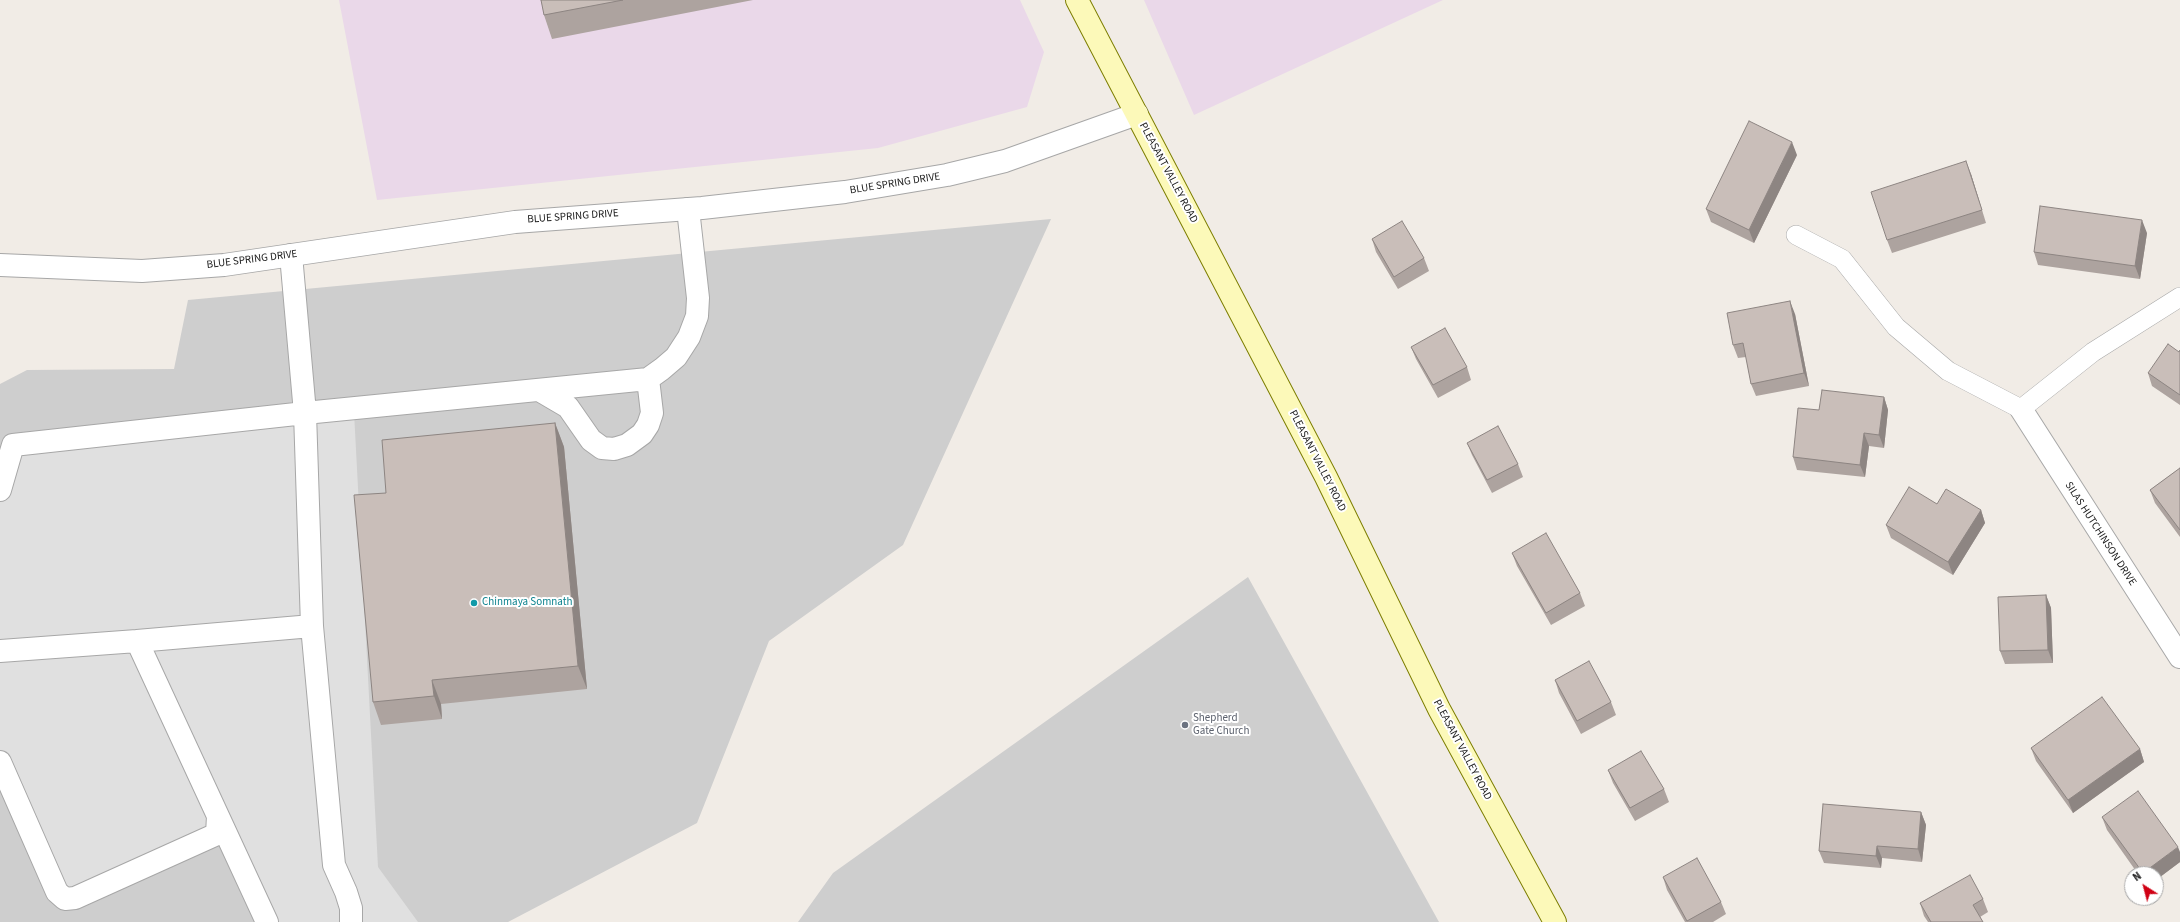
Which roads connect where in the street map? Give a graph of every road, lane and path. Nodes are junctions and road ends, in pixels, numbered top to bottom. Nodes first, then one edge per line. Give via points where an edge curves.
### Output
1 (1077, 0) edge
2 (1137, 114) junction
3 (688, 209) junction
4 (1796, 235) dead end
5 (291, 255) junction
6 (0, 265) edge
7 (2180, 297) edge
8 (648, 379) junction
9 (539, 390) junction
10 (2021, 409) junction
11 (306, 413) junction
12 (0, 490) edge
13 (312, 626) junction
14 (137, 641) junction
15 (0, 651) edge
16 (2180, 657) edge
17 (0, 762) edge
18 (218, 816) junction
19 (267, 922) edge
20 (351, 922) edge
21 (1556, 922) edge

1 - 2 main road, PLEASANT VALLEY ROAD
2 - 3 street, BLUE SPRING DRIVE via 1005,161 947,175 845,192
2 - 21 main road, PLEASANT VALLEY ROAD via 1326,476 1439,709
3 - 5 street, BLUE SPRING DRIVE via 515,222
3 - 8 street via 698,298 697,316 689,337 676,357
4 - 10 lane via 1842,259 1896,327 1948,371
5 - 6 street, BLUE SPRING DRIVE via 224,265 142,271
5 - 11 street
7 - 10 lane via 2093,352
8 - 9 street
8 - 9 street via 652,412 648,425 642,434 627,445 614,449 602,448 591,440 568,407
9 - 11 street
10 - 16 street, SILAS HUTCHINSON DRIVE
11 - 12 street via 13,445
11 - 13 street
13 - 14 street
13 - 20 street via 334,865 351,908
14 - 15 street
14 - 18 street
17 - 18 street via 57,892 66,899 75,898 217,834
18 - 19 street

